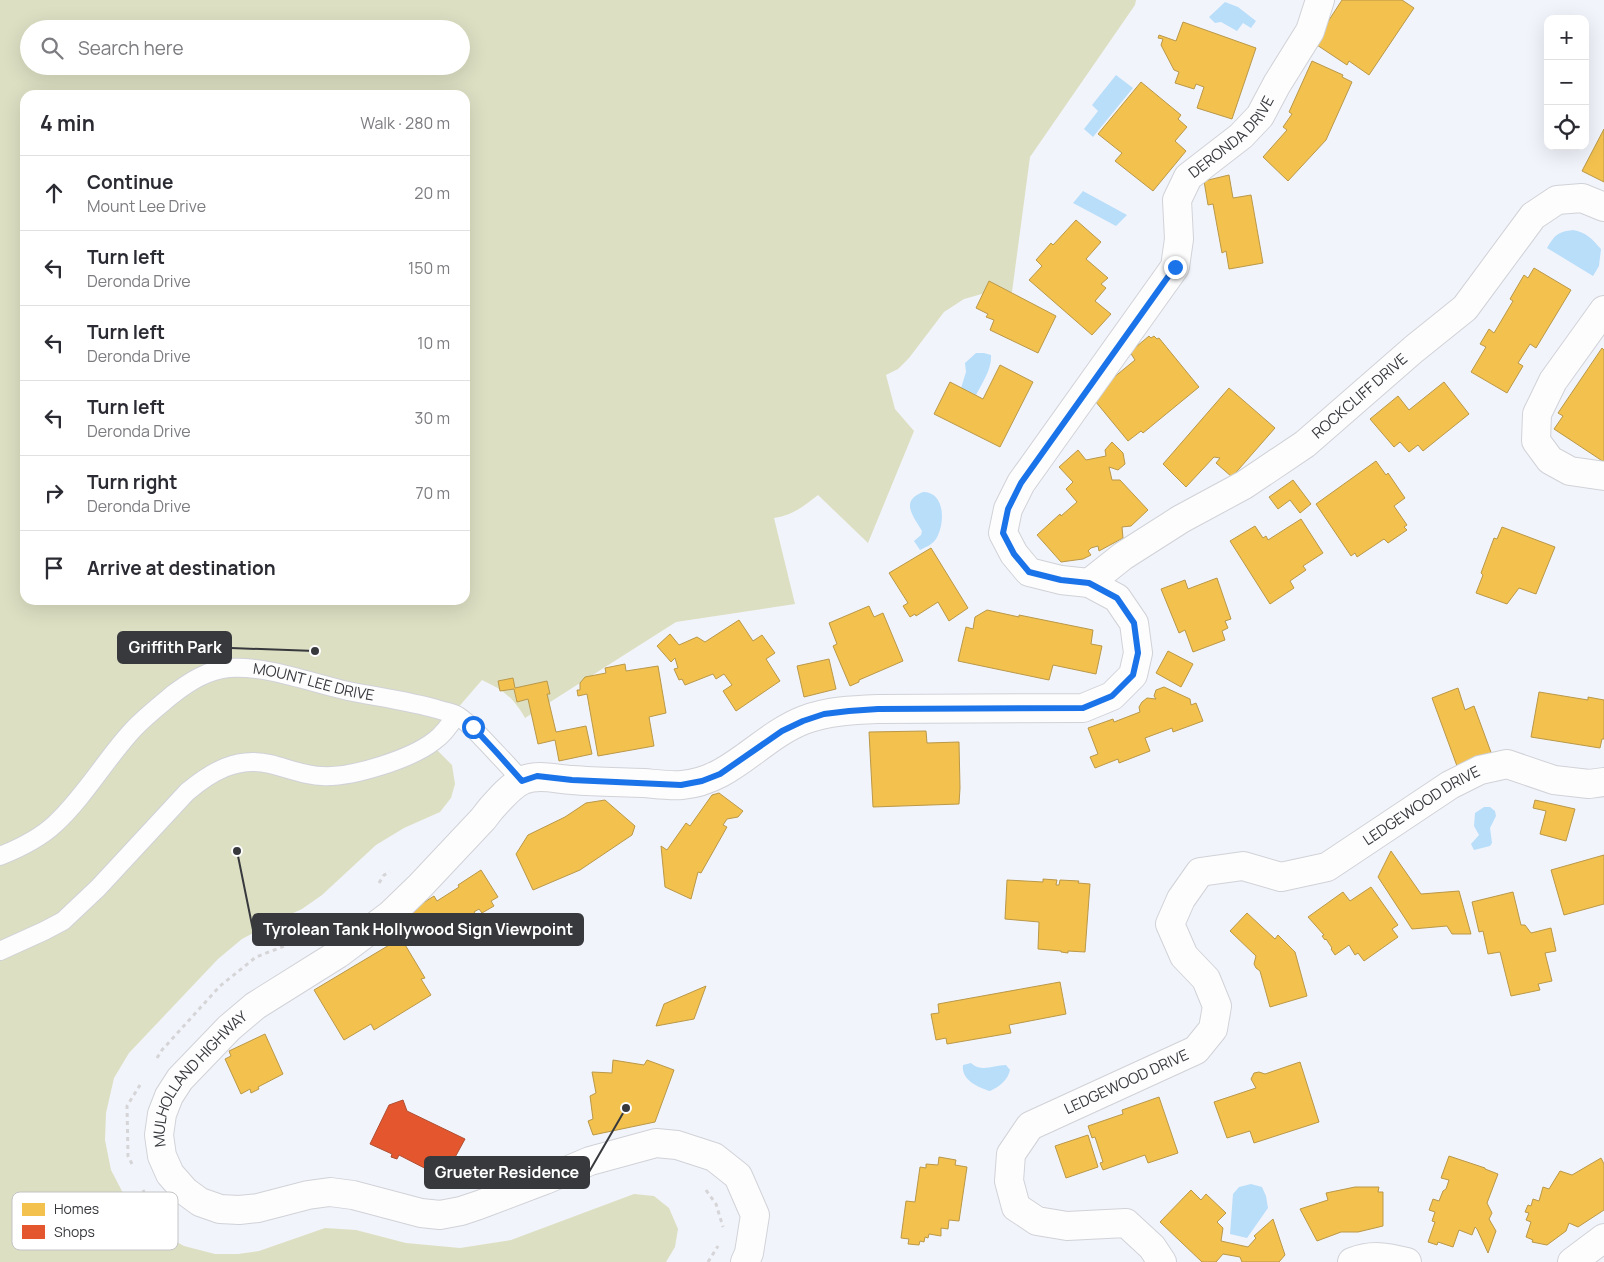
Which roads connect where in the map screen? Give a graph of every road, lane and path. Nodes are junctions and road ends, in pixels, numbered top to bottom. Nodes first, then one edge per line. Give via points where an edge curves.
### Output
1 (1320, 0) edge
2 (1604, 207) edge
3 (1604, 310) edge
4 (1604, 476) edge
5 (1089, 583) junction
6 (456, 715) junction
7 (522, 781) junction
8 (1604, 782) edge
9 (0, 856) edge
10 (392, 870) dead end
11 (376, 886) dead end
12 (324, 926) dead end
13 (0, 951) edge
14 (152, 1066) dead end
15 (142, 1082) dead end
16 (135, 1171) dead end
17 (142, 1187) dead end
18 (705, 1189) dead end
19 (144, 1192) edge
20 (178, 1225) edge
21 (188, 1228) dead end
22 (725, 1235) dead end
23 (1604, 1238) edge
24 (721, 1242) dead end
25 (708, 1262) edge
26 (744, 1262) edge
27 (1162, 1262) edge
28 (1352, 1262) edge
29 (1408, 1262) edge
30 (1572, 1262) edge

1 - 5 street, DERONDA DRIVE via 1310,31 1260,116 1242,136 1188,177 1177,200 1179,239 1175,267 1021,483 1008,509 1003,533 1029,572
2 - 5 street, ROCKCLIFF DRIVE via 1582,198 1557,200 1533,216 1465,308 1305,444 1244,485 1181,518
3 - 4 street via 1554,381 1537,414 1536,432 1536,441 1550,460 1570,471
5 - 7 street, DERONDA DRIVE via 1117,598 1134,623 1138,653 1133,675 1112,696 1083,708 824,714 782,731 720,774 702,781 681,785 537,776
6 - 7 lane, MOUNT LEE DRIVE via 473,727
6 - 9 lane, MOUNT LEE DRIVE via 282,674 252,669 214,670 181,688 138,725 80,796 40,837
6 - 13 lane via 445,732 426,746 386,764 342,776 301,773 250,762 217,770 187,792 63,921
7 - 26 street, MULHOLLAND HIGHWAY via 491,807 390,915 338,954 255,1006 180,1079 162,1114 159,1135 162,1156 170,1174 200,1202 220,1209 258,1208 330,1192 421,1214 440,1214 479,1205 590,1161 656,1144 677,1145 714,1157 738,1176 756,1215 749,1253
8 - 27 street, LEDGEWOOD DRIVE via 1589,784 1554,780 1506,764 1480,770 1450,785 1327,867 1281,877 1243,866 1200,872 1181,899 1170,924 1184,956 1206,979 1217,1006 1213,1029 1196,1050 1030,1126 1011,1154 1009,1181 1016,1207 1037,1221 1067,1226 1126,1223 1152,1247
10 - 11 path
12 - 14 path via 249,962 220,986 162,1050
15 - 16 path via 127,1106 128,1156
17 - 19 path
18 - 22 path via 716,1204
20 - 21 path
23 - 30 street
24 - 25 path
28 - 29 street via 1364,1257 1389,1257

